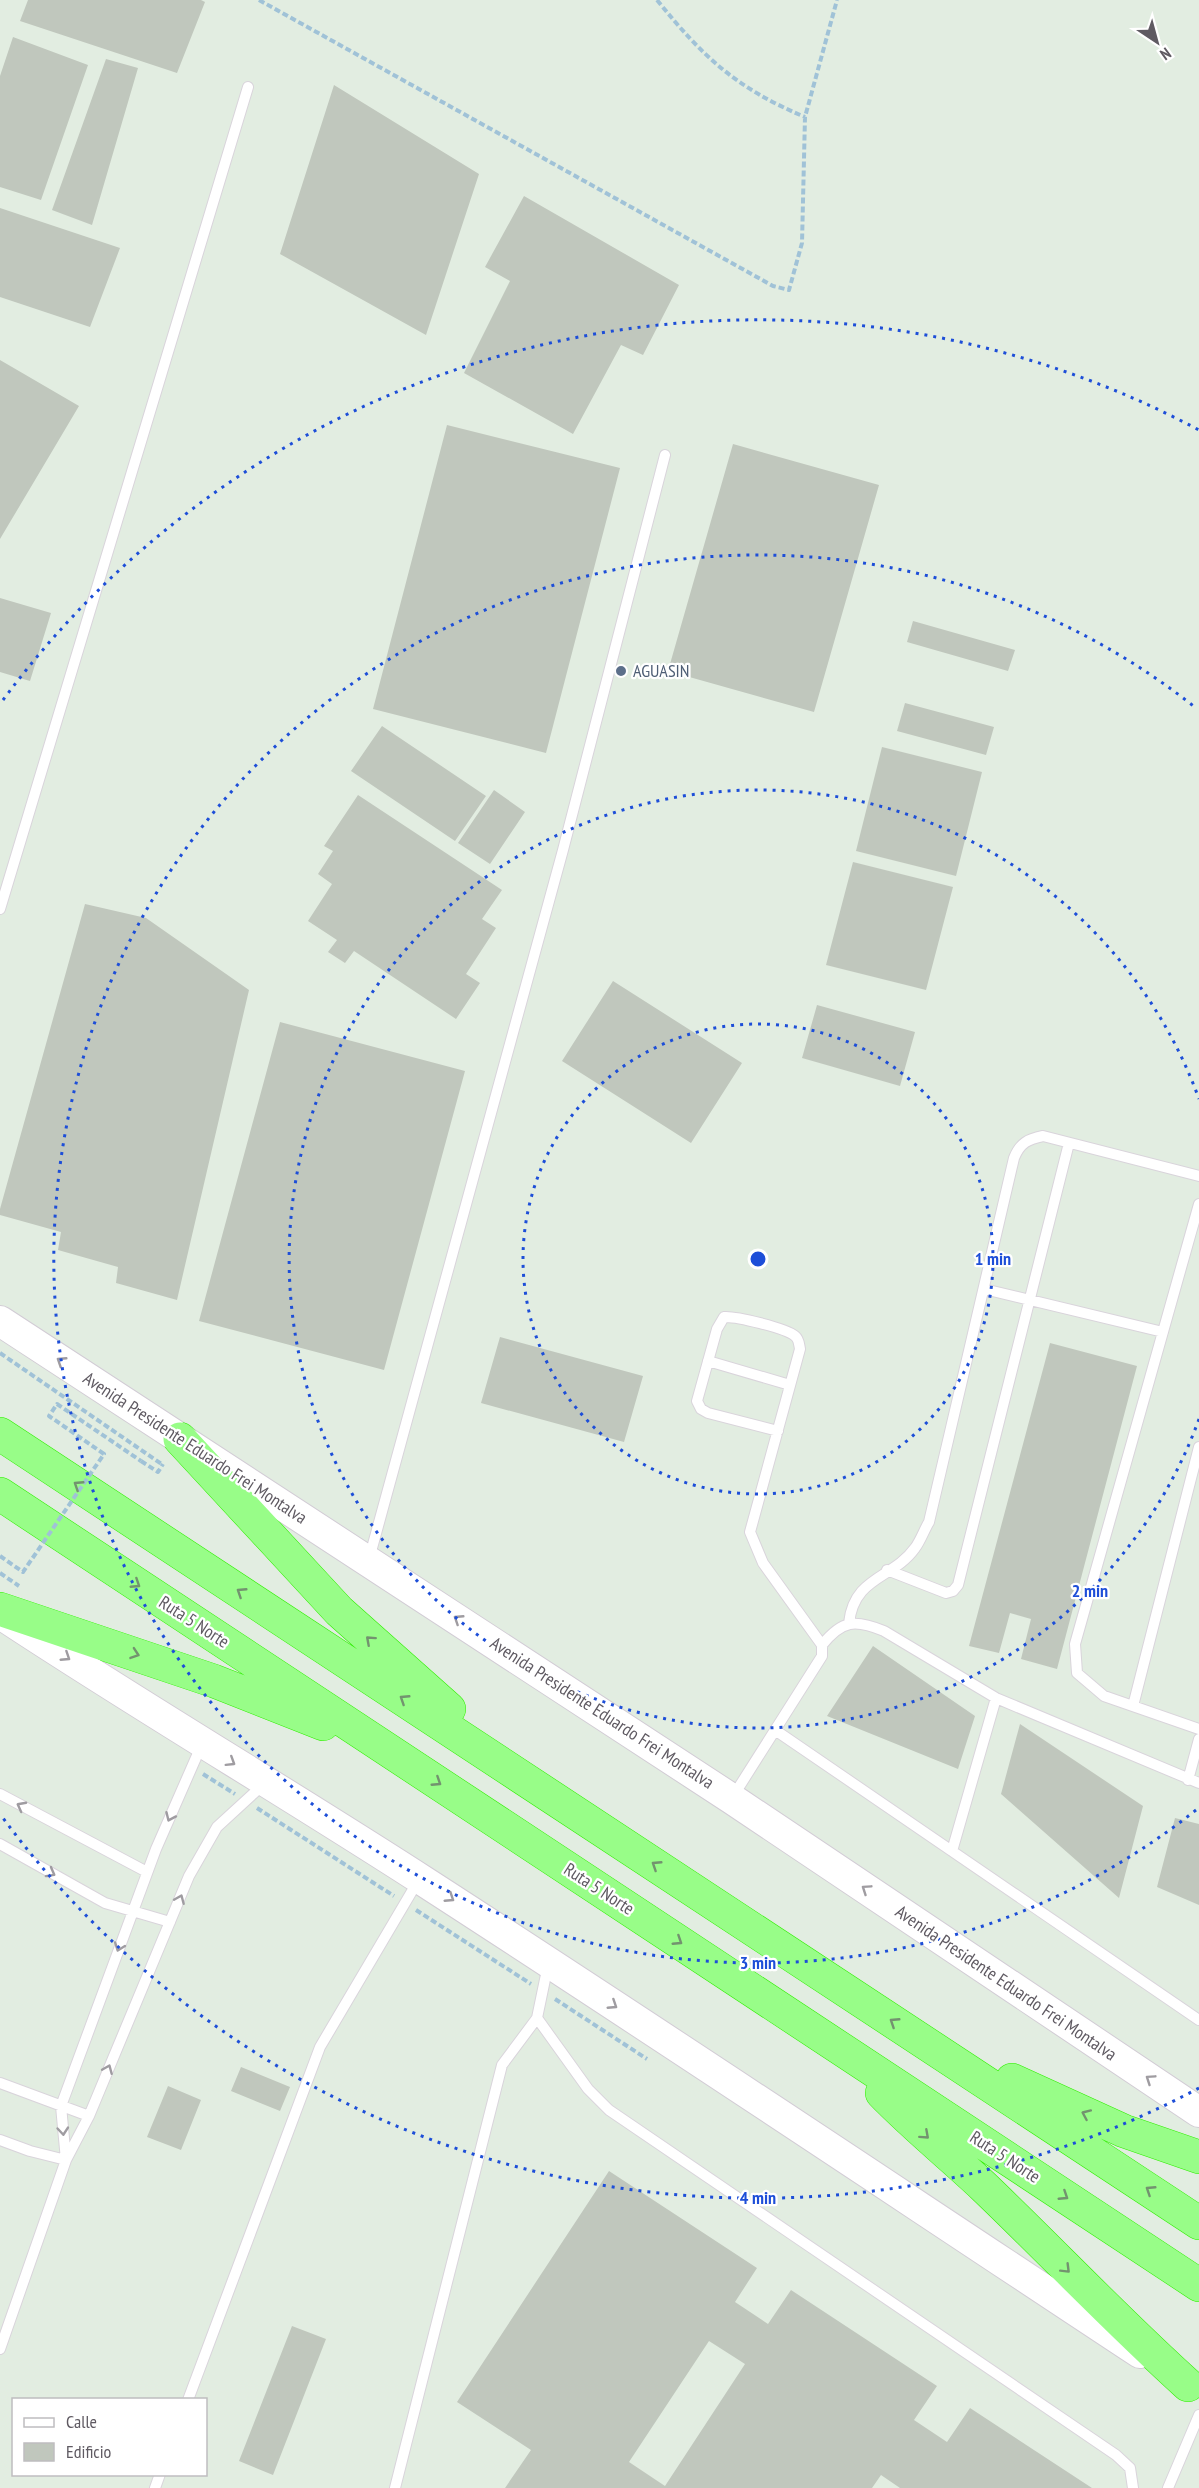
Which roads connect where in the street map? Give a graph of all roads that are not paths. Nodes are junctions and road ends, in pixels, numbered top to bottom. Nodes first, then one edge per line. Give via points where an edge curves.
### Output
1 (248, 87) dead end
2 (664, 455) dead end
3 (0, 909) edge
4 (1069, 1143) junction
5 (1199, 1176) edge
6 (1199, 1204) edge
7 (984, 1289) junction
8 (1030, 1300) junction
9 (0, 1321) edge
10 (1163, 1332) junction
11 (708, 1360) junction
12 (790, 1385) junction
13 (778, 1431) junction
14 (0, 1434) edge
15 (180, 1439) junction
16 (1199, 1447) edge
17 (0, 1494) edge
18 (369, 1560) junction
19 (887, 1570) junction
20 (0, 1611) edge
21 (849, 1623) junction
22 (822, 1645) junction
23 (996, 1698) junction
24 (1133, 1706) junction
25 (1199, 1729) edge
26 (775, 1730) junction
27 (1199, 1739) edge
28 (388, 1750) junction
29 (197, 1756) junction
30 (523, 1777) junction
31 (1194, 1781) edge
32 (256, 1792) junction
33 (0, 1794) edge
34 (732, 1799) junction
35 (0, 1844) edge
36 (952, 1851) junction
37 (147, 1872) junction
38 (412, 1891) junction
39 (132, 1911) junction
40 (170, 1922) junction
41 (548, 1962) junction
42 (537, 2018) junction
43 (1199, 2020) edge
44 (840, 2048) junction
45 (942, 2054) junction
46 (0, 2083) edge
47 (61, 2106) junction
48 (1197, 2107) edge
49 (89, 2116) junction
50 (0, 2140) edge
51 (1199, 2157) edge
52 (66, 2160) junction
53 (1199, 2223) edge
54 (1199, 2284) edge
55 (0, 2349) edge
56 (1193, 2388) edge
57 (189, 2398) edge
58 (1199, 2415) edge
59 (395, 2488) edge
60 (1132, 2488) edge
61 (1168, 2488) edge

1 - 3 lane
2 - 18 lane via 563,850
4 - 5 lane
4 - 7 lane via 1043,1136 1018,1147
4 - 8 lane
6 - 10 lane
7 - 8 lane
7 - 19 lane via 929,1522 915,1548
8 - 10 lane
8 - 19 lane via 958,1585 946,1593
15 -> 9 street, Avenida Presidente Eduardo Frei Montalva
10 - 24 lane via 1076,1644 1077,1673 1104,1696
11 - 12 lane
11 - 12 lane via 724,1317 779,1329 799,1341
11 - 13 lane via 697,1401 701,1409
12 - 13 lane
13 - 22 lane via 750,1532 763,1563
30 -> 14 highway
15 - 18 street, Avenida Presidente Eduardo Frei Montalva
30 -> 15 highway via 339,1611
16 - 24 lane
17 -> 28 highway, Ruta 5 Norte
34 -> 18 street, Avenida Presidente Eduardo Frei Montalva
19 - 21 lane via 856,1596
20 -> 28 highway via 214,1681
20 -> 29 street
21 - 22 lane via 834,1630
21 - 23 lane via 866,1623 884,1631
22 - 26 lane via 822,1656
23 - 31 lane
23 - 36 lane
24 - 25 lane
26 - 34 lane
26 - 36 lane
27 - 31 lane
28 -> 44 highway, Ruta 5 Norte
29 -> 32 street
29 -> 37 lane
45 -> 30 highway
32 - 38 street
40 -> 32 lane via 189,1875 217,1827
37 -> 33 lane
48 -> 34 street, Avenida Presidente Eduardo Frei Montalva
35 -> 39 lane via 105,1903
36 - 43 lane
37 - 39 lane
38 -> 41 street
38 - 57 lane via 320,2048
39 - 40 lane
39 -> 47 lane
49 -> 40 lane
41 - 42 lane
41 -> 56 street
42 - 59 lane via 502,2065
42 - 60 lane via 588,2089 609,2110 1116,2455 1130,2468
44 -> 54 highway, Ruta 5 Norte
44 -> 56 highway via 896,2108
51 -> 45 highway via 1124,2131 1012,2080
53 -> 45 highway
46 - 47 lane
47 - 49 lane
47 -> 52 lane
49 - 52 lane
50 - 52 lane
52 - 55 lane
58 - 61 lane

